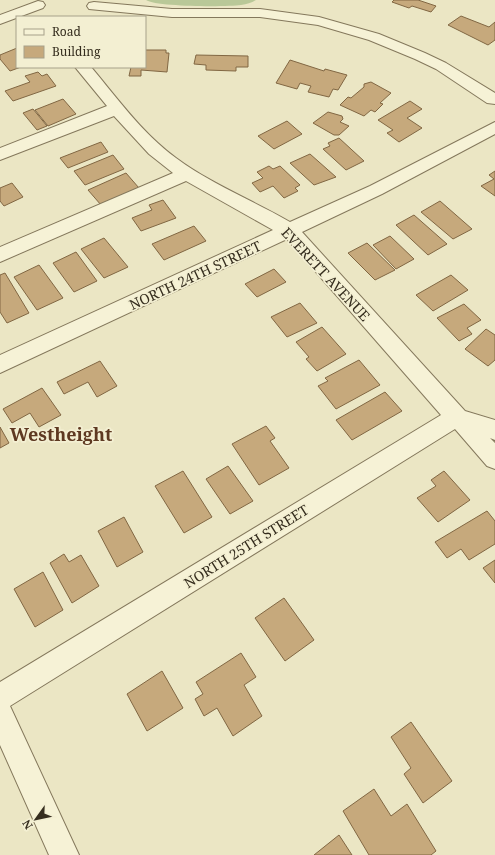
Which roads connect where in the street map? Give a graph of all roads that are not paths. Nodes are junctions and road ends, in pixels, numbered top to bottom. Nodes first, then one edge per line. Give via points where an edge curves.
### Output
1 (138, 0) edge
2 (264, 6) edge
3 (93, 7) edge
4 (32, 10) edge
5 (156, 10) junction
6 (172, 13) junction
7 (1, 16) edge
8 (84, 68) edge
9 (494, 99) edge
10 (118, 108) junction
11 (495, 119) edge
12 (495, 128) edge
13 (0, 154) edge
14 (187, 174) junction
15 (290, 231) junction
16 (0, 255) edge
17 (0, 364) edge
18 (456, 417) junction
19 (495, 430) edge
20 (495, 459) edge
21 (0, 697) edge
22 (0, 714) edge
23 (64, 855) edge

1 - 5 street
2 - 6 street
2 - 9 street via 374,37 441,66
3 - 5 street
3 - 6 street via 155,16
4 - 7 street
5 - 6 street
8 - 10 street, EVERETT AVENUE
9 - 11 street via 489,108
10 - 13 street
10 - 14 street, EVERETT AVENUE via 155,150
12 - 15 street, NORTH 24TH STREET
14 - 15 street, EVERETT AVENUE via 262,213
14 - 16 street
15 - 17 street, NORTH 24TH STREET
15 - 18 street, EVERETT AVENUE
18 - 19 street
18 - 20 street, EVERETT AVENUE
18 - 21 street, NORTH 25TH STREET
22 - 23 street

